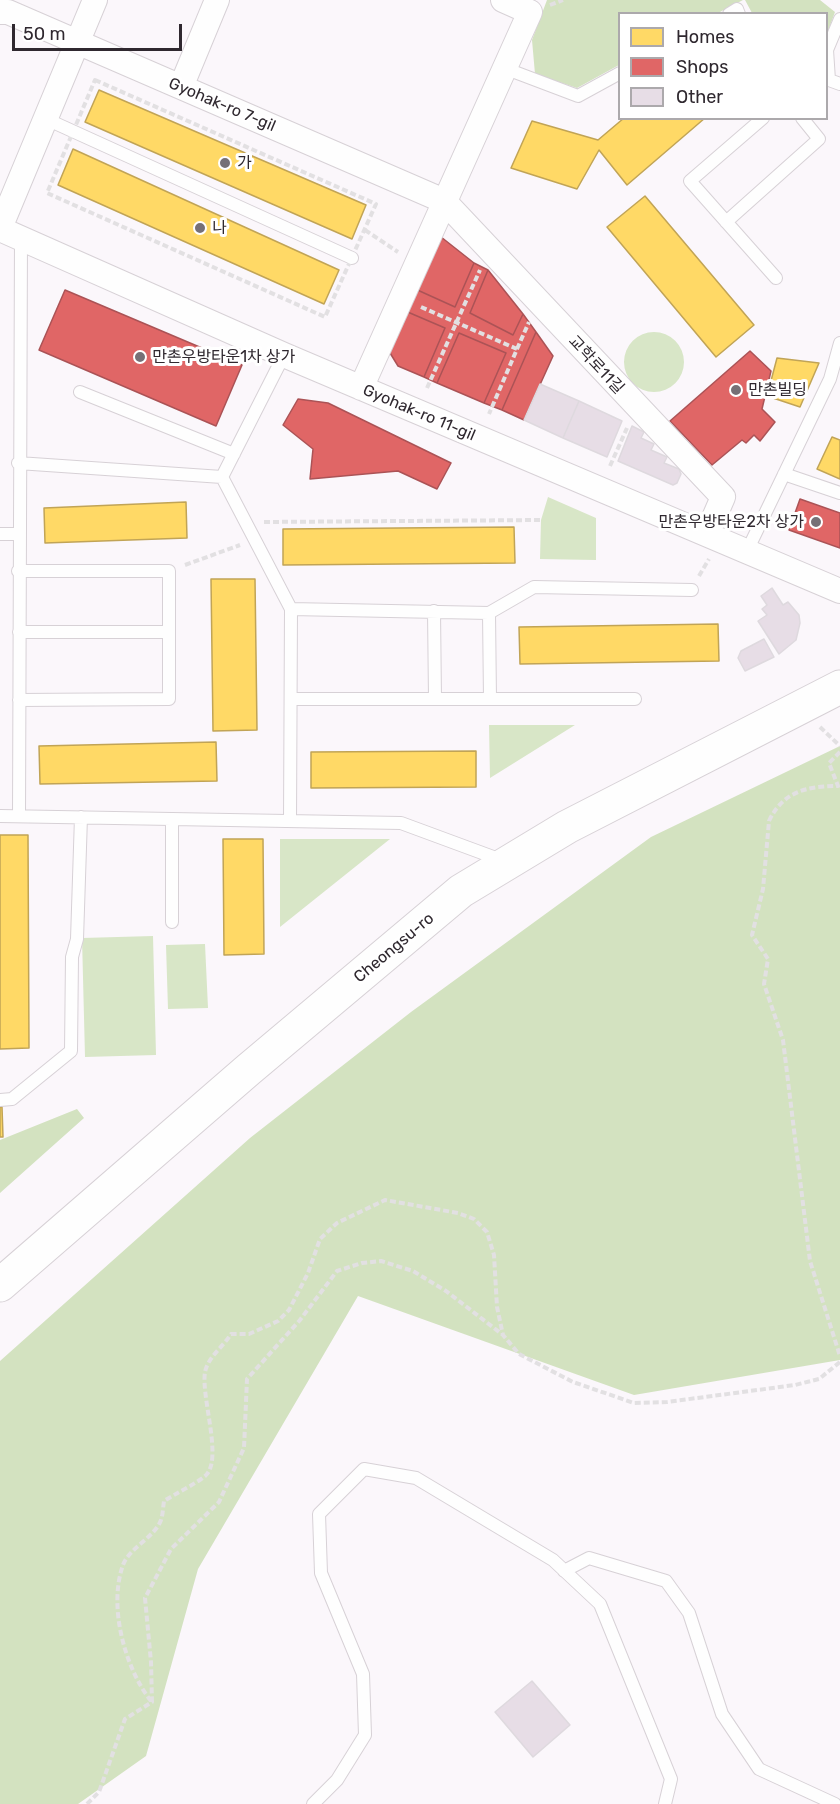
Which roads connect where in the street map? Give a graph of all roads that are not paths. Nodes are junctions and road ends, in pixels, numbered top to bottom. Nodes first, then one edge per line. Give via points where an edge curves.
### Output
1 (94, 0) edge
2 (217, 0) edge
3 (503, 0) edge
4 (0, 12) edge
5 (840, 19) edge
6 (78, 42) junction
7 (828, 46) edge
8 (504, 68) junction
9 (828, 70) edge
10 (618, 74) edge
11 (840, 84) edge
12 (181, 87) junction
13 (46, 119) junction
14 (761, 120) edge
15 (804, 120) edge
16 (444, 201) junction
17 (726, 222) junction
18 (7, 231) edge
19 (352, 258) dead end
20 (776, 278) dead end
21 (840, 343) edge
22 (284, 355) junction
23 (835, 381) edge
24 (362, 388) junction
25 (80, 392) dead end
26 (234, 454) junction
27 (18, 463) junction
28 (784, 474) junction
29 (222, 477) junction
30 (840, 493) edge
31 (0, 534) edge
32 (18, 534) junction
33 (709, 544) junction
34 (747, 551) junction
35 (18, 571) junction
36 (692, 590) road end
37 (840, 591) edge
38 (291, 609) junction
39 (434, 611) junction
40 (489, 613) junction
41 (18, 632) junction
42 (170, 632) junction
43 (840, 687) edge
44 (291, 699) junction
45 (435, 699) junction
46 (490, 699) junction
47 (635, 699) dead end
48 (19, 700) junction
49 (0, 816) edge
50 (19, 816) junction
51 (81, 818) junction
52 (172, 819) junction
53 (290, 821) junction
54 (508, 862) junction
55 (172, 922) dead end
56 (0, 1100) edge
57 (0, 1285) edge
58 (564, 1571) junction
59 (836, 1802) edge
60 (313, 1804) edge
61 (665, 1804) edge

1 - 6 street
2 - 12 street
3 - 8 street via 530,12
4 - 6 street, Gyohak-ro 7-gil
5 - 7 lane
6 - 12 street, Gyohak-ro 7-gil
6 - 13 street
8 - 10 lane via 578,96
8 - 16 street
9 - 11 lane via 829,80
12 - 16 street, Gyohak-ro 7-gil
13 - 18 street
13 - 19 lane
14 - 17 lane via 690,181
15 - 17 lane via 819,139
16 - 24 street
16 - 33 street, 교학로11길 via 723,496
17 - 20 lane
18 - 22 street, Gyohak-ro 11-gil
18 - 27 lane
21 - 23 lane
22 - 24 street, Gyohak-ro 11-gil
22 - 26 lane
23 - 28 lane
24 - 33 street, Gyohak-ro 11-gil
25 - 26 lane
26 - 29 lane
27 - 29 lane
27 - 32 lane
28 - 30 lane
28 - 34 lane
29 - 38 lane
31 - 32 lane
32 - 35 lane
33 - 34 street, Gyohak-ro 11-gil
34 - 37 street, Gyohak-ro 11-gil
35 - 41 lane
35 - 42 lane via 169,571
36 - 40 lane via 534,587
38 - 39 lane
38 - 44 lane
39 - 40 lane
39 - 45 lane
40 - 46 lane
41 - 42 lane
41 - 48 lane
42 - 48 lane via 169,699
43 - 54 main road, Cheongsu-ro via 567,827
44 - 45 lane
44 - 53 lane
45 - 46 lane
46 - 47 lane
48 - 50 lane
49 - 50 lane
50 - 51 lane
51 - 52 lane
51 - 56 lane via 77,939 72,957 71,1051 12,1099
52 - 53 lane
52 - 55 lane
53 - 54 lane via 401,823
54 - 57 main road, Cheongsu-ro via 461,891
58 - 59 lane via 589,1558 666,1581 689,1613 722,1714 759,1769
58 - 60 lane via 553,1560 416,1478 364,1468 319,1514 321,1574 363,1674 365,1735 337,1780
58 - 61 lane via 600,1604 671,1779

